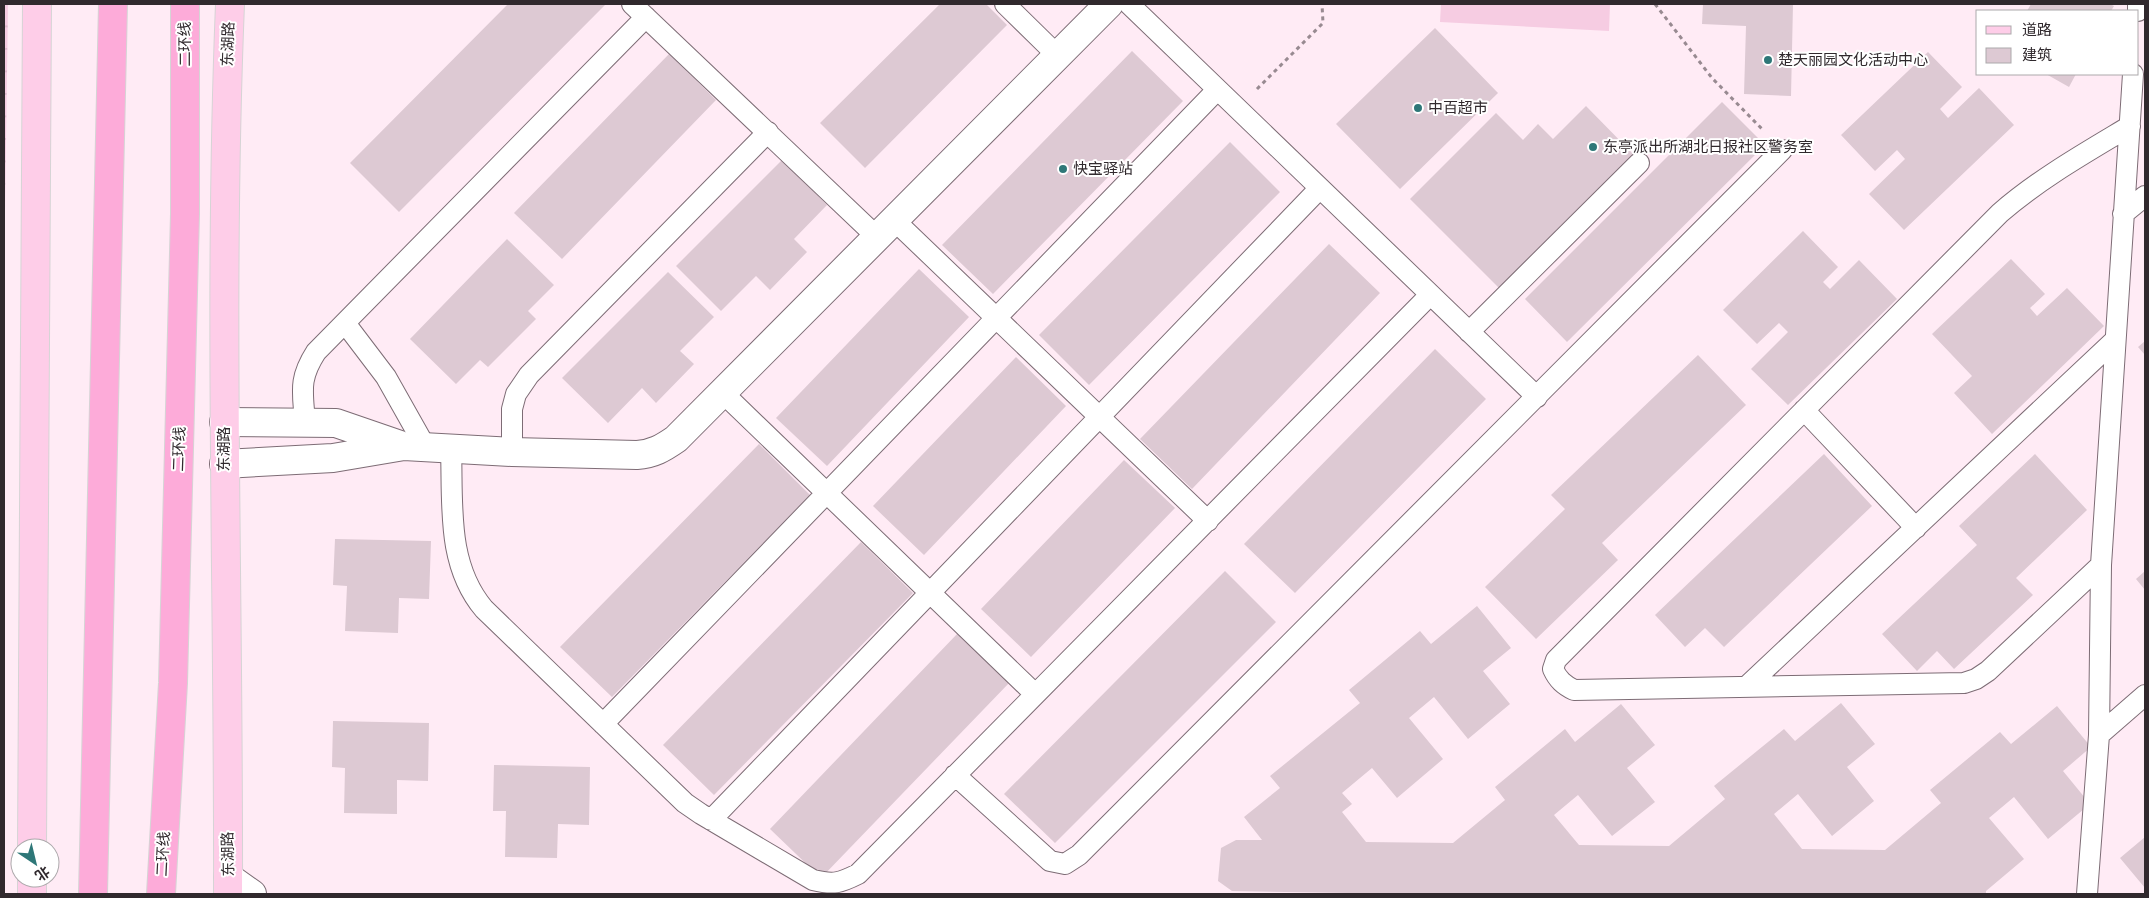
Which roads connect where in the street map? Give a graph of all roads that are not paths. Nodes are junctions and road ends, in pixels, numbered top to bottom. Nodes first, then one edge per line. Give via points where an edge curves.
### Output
1 (36, 4) edge
2 (112, 4) edge
3 (185, 4) edge
4 (230, 4) edge
5 (1005, 4) edge
6 (1109, 4) edge
7 (1128, 4) edge
8 (639, 10) edge
9 (1057, 55) junction
10 (2133, 75) edge
11 (1217, 90) junction
12 (2130, 126) junction
13 (768, 132) junction
14 (1782, 150) road end
15 (1639, 163) dead end
16 (1320, 188) junction
17 (2145, 196) edge
18 (2123, 214) junction
19 (884, 228) junction
20 (1430, 295) junction
21 (996, 318) junction
22 (345, 324) junction
23 (1469, 332) junction
24 (2115, 340) junction
25 (722, 392) junction
26 (1537, 397) junction
27 (1804, 410) junction
28 (1099, 417) junction
29 (224, 422) junction
30 (305, 423) junction
31 (427, 447) junction
32 (512, 452) junction
33 (224, 464) junction
34 (826, 493) junction
35 (1208, 521) junction
36 (1916, 528) junction
37 (2101, 565) junction
38 (930, 592) junction
39 (1746, 687) junction
40 (1035, 694) junction
41 (2145, 695) edge
42 (603, 724) junction
43 (2099, 735) junction
44 (955, 775) junction
45 (710, 820) junction
46 (32, 838) edge
47 (228, 886) edge
48 (93, 894) edge
49 (161, 894) edge
50 (252, 894) edge
51 (2087, 894) edge

1 - 46 main road
2 - 48 highway
3 - 49 highway, 二环线 via 185,214 173,683
4 - 29 main road, 东湖路 via 226,106
5 - 9 lane
6 - 9 street
7 - 11 lane
8 - 13 lane
8 - 22 lane
9 - 19 street
10 - 12 lane
11 - 16 lane
11 - 21 lane
12 - 18 lane
12 - 27 lane via 2071,161 2013,202
13 - 19 lane
13 - 32 lane via 529,374 516,394 512,409
14 - 26 lane
15 - 23 lane
16 - 20 lane
16 - 28 lane
17 - 18 lane
18 - 24 lane
19 - 21 lane
19 - 25 street
20 - 23 lane
20 - 35 lane
21 - 28 lane
21 - 34 lane
22 - 30 lane via 316,352 306,368 302,385
22 - 31 lane via 386,377
23 - 26 lane
24 - 36 lane
24 - 37 lane
25 - 32 street via 676,439 647,455
25 - 34 lane
26 - 44 lane via 1072,860 1057,864 1044,858
27 - 36 lane
27 - 39 lane via 1556,660 1553,669 1564,686 1574,690
28 - 35 lane
28 - 38 lane
29 - 30 street
29 - 33 main road, 东湖路
30 - 31 street via 336,423
31 - 32 street
31 - 33 street via 333,458
31 - 42 lane via 454,536 456,554 470,589 484,609
33 - 47 main road, 东湖路
34 - 38 lane
34 - 42 lane
35 - 40 lane
36 - 39 lane
37 - 39 lane via 1976,680 1964,683
37 - 43 lane
38 - 40 lane
38 - 45 lane
40 - 44 lane
41 - 43 lane
42 - 45 lane via 685,803
43 - 51 lane
44 - 45 lane via 858,874 840,882 829,884 813,880
47 - 50 street

